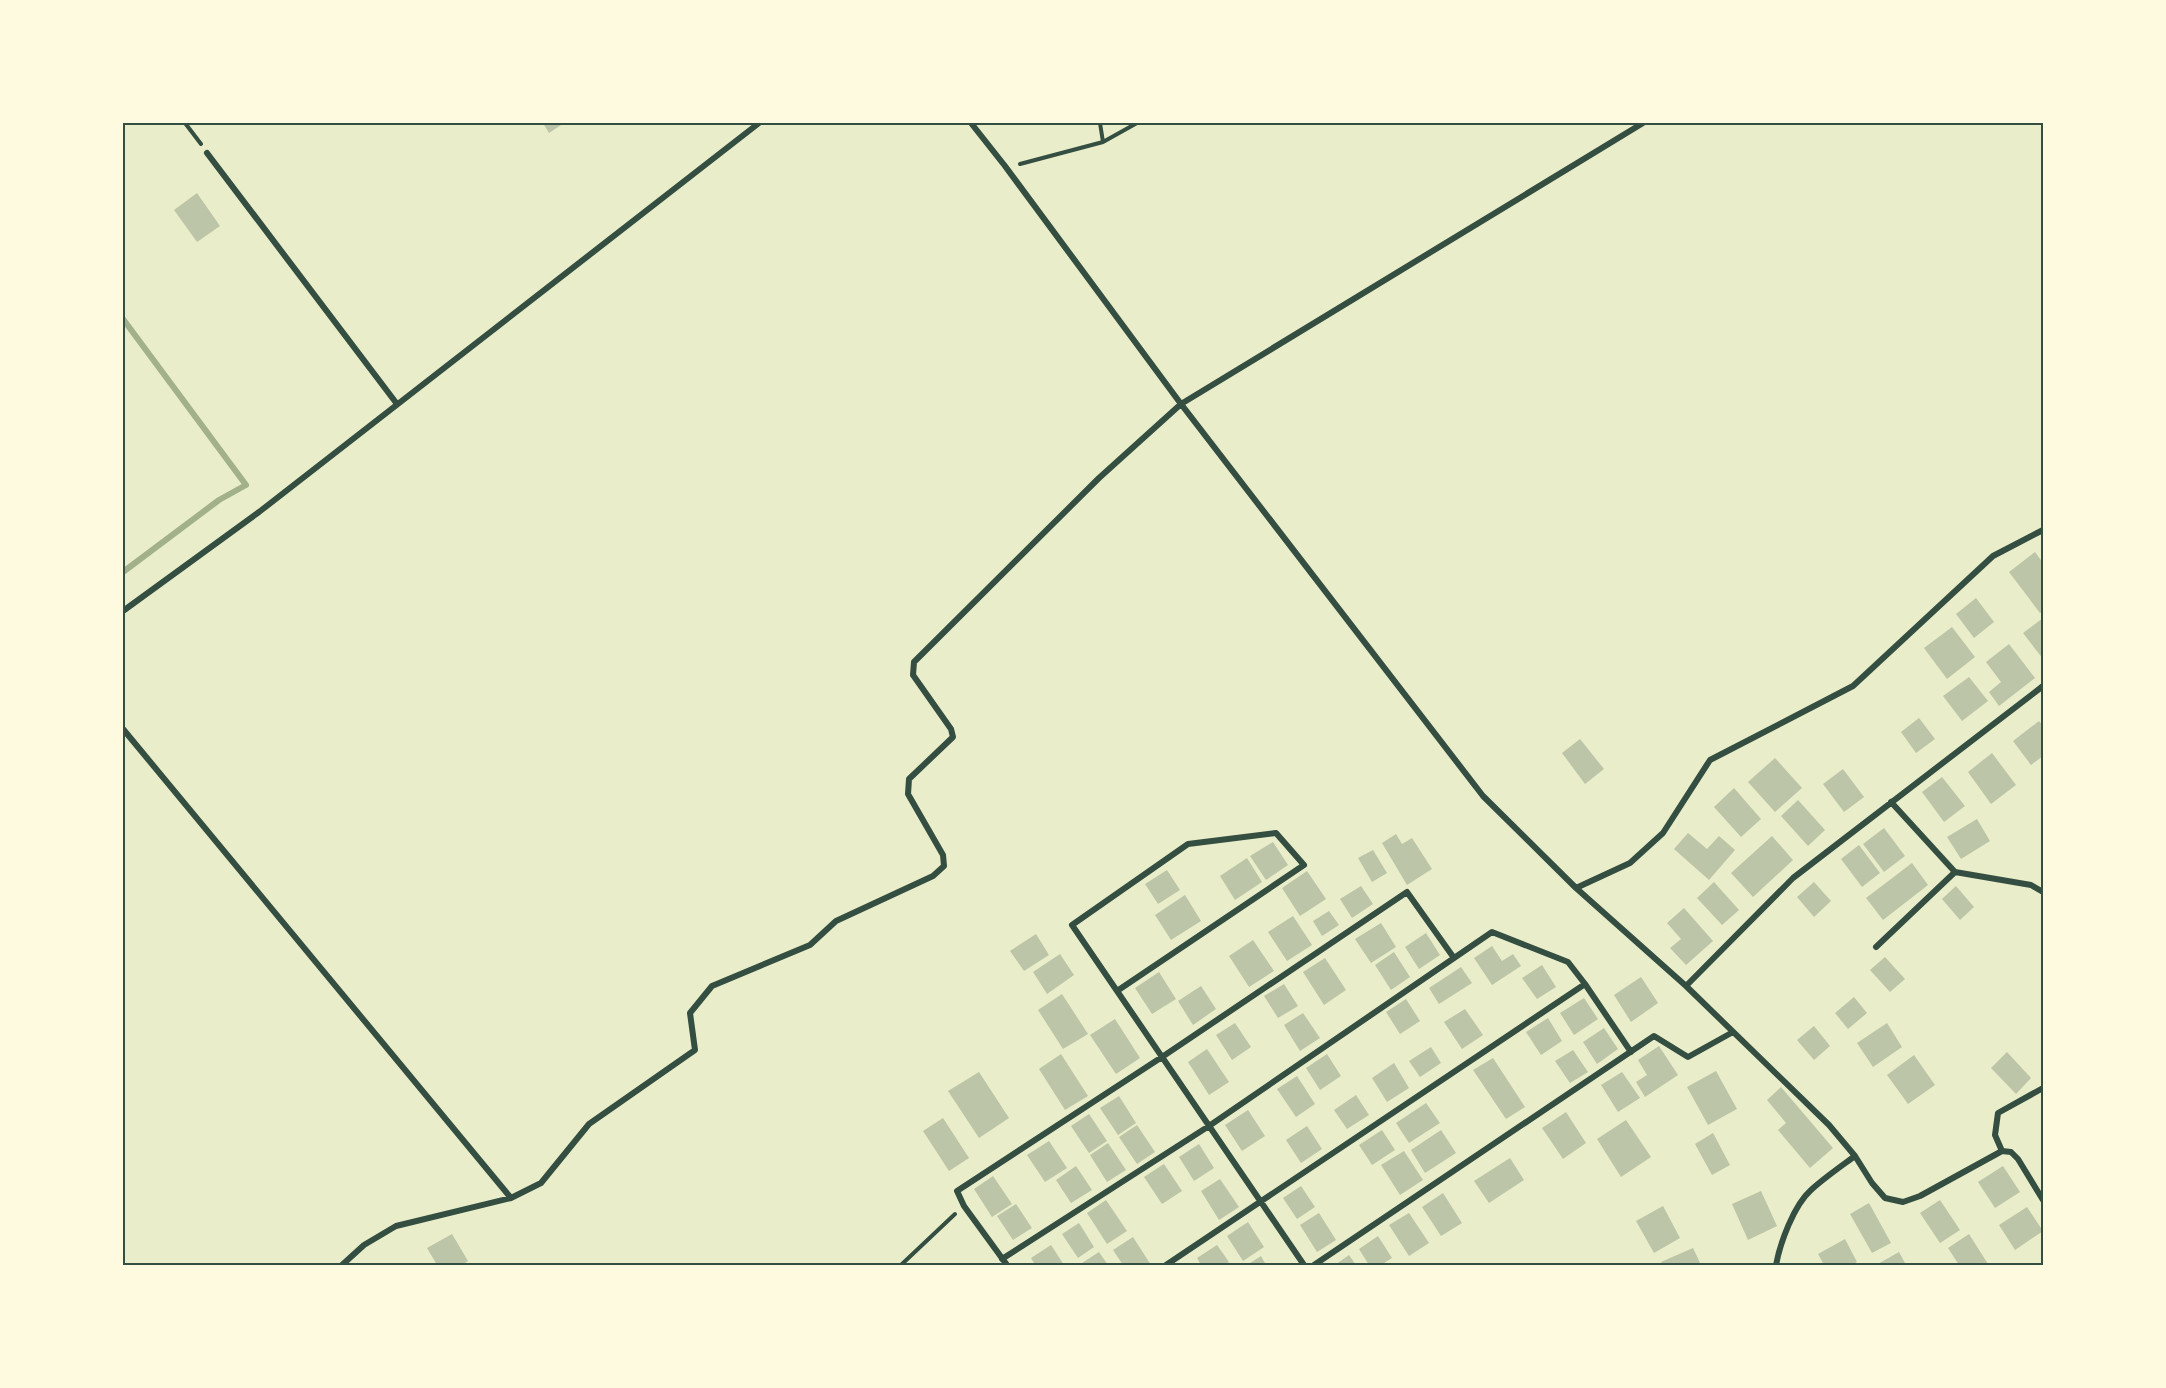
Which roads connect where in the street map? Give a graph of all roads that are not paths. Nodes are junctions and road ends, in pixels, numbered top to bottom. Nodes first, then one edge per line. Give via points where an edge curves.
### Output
1 (759, 123) edge
2 (971, 123) edge
3 (1643, 123) edge
4 (207, 153) road end
5 (397, 404) junction
6 (1181, 404) junction
7 (2043, 530) edge
8 (123, 611) edge
9 (2043, 686) edge
10 (123, 729) edge
11 (1891, 802) junction
12 (1955, 872) junction
13 (1576, 888) junction
14 (2043, 892) edge
15 (1876, 947) dead end
16 (1454, 958) junction
17 (1585, 984) junction
18 (1686, 986) junction
19 (1117, 991) junction
20 (1733, 1032) junction
21 (1631, 1052) junction
22 (1162, 1057) junction
23 (2043, 1088) edge
24 (1209, 1126) junction
25 (2002, 1151) junction
26 (1855, 1156) junction
27 (511, 1198) junction
28 (2043, 1200) edge
29 (1261, 1202) junction
30 (1004, 1262) edge
31 (342, 1265) edge
32 (1167, 1265) edge
33 (1304, 1265) edge
34 (1314, 1265) edge
35 (1776, 1265) edge

1 - 5 street
2 - 6 street
3 - 6 street
4 - 5 street
5 - 8 street
6 - 13 street via 1483,796
6 - 27 street via 1099,478 914,662 913,675 953,737 909,779 908,794 943,855 944,866 933,876 836,921 810,945 712,986 690,1013 695,1050 589,1124 541,1183
7 - 13 street via 1993,556 1853,686 1710,760 1663,833 1630,863
9 - 11 street
10 - 27 street
11 - 12 street
11 - 18 street via 1793,878
12 - 14 street via 2031,885
12 - 15 street
13 - 18 street
16 - 17 street via 1492,932 1568,962
16 - 22 street via 1407,891
16 - 24 street
17 - 21 street
17 - 29 street
18 - 20 street
19 - 19 street via 1072,925 1188,844 1276,833 1304,865
19 - 22 street
20 - 21 street via 1688,1057 1654,1036
20 - 26 street via 1829,1125
21 - 34 street
22 - 24 street
22 - 30 street via 957,1191
23 - 25 street via 1998,1113 1995,1135
24 - 29 street
24 - 30 street
25 - 26 street via 1903,1202 1886,1198
25 - 28 street via 2011,1152 2018,1159
26 - 35 street via 1809,1192 1797,1209
27 - 31 street via 396,1226 364,1245
29 - 32 street
29 - 33 street

